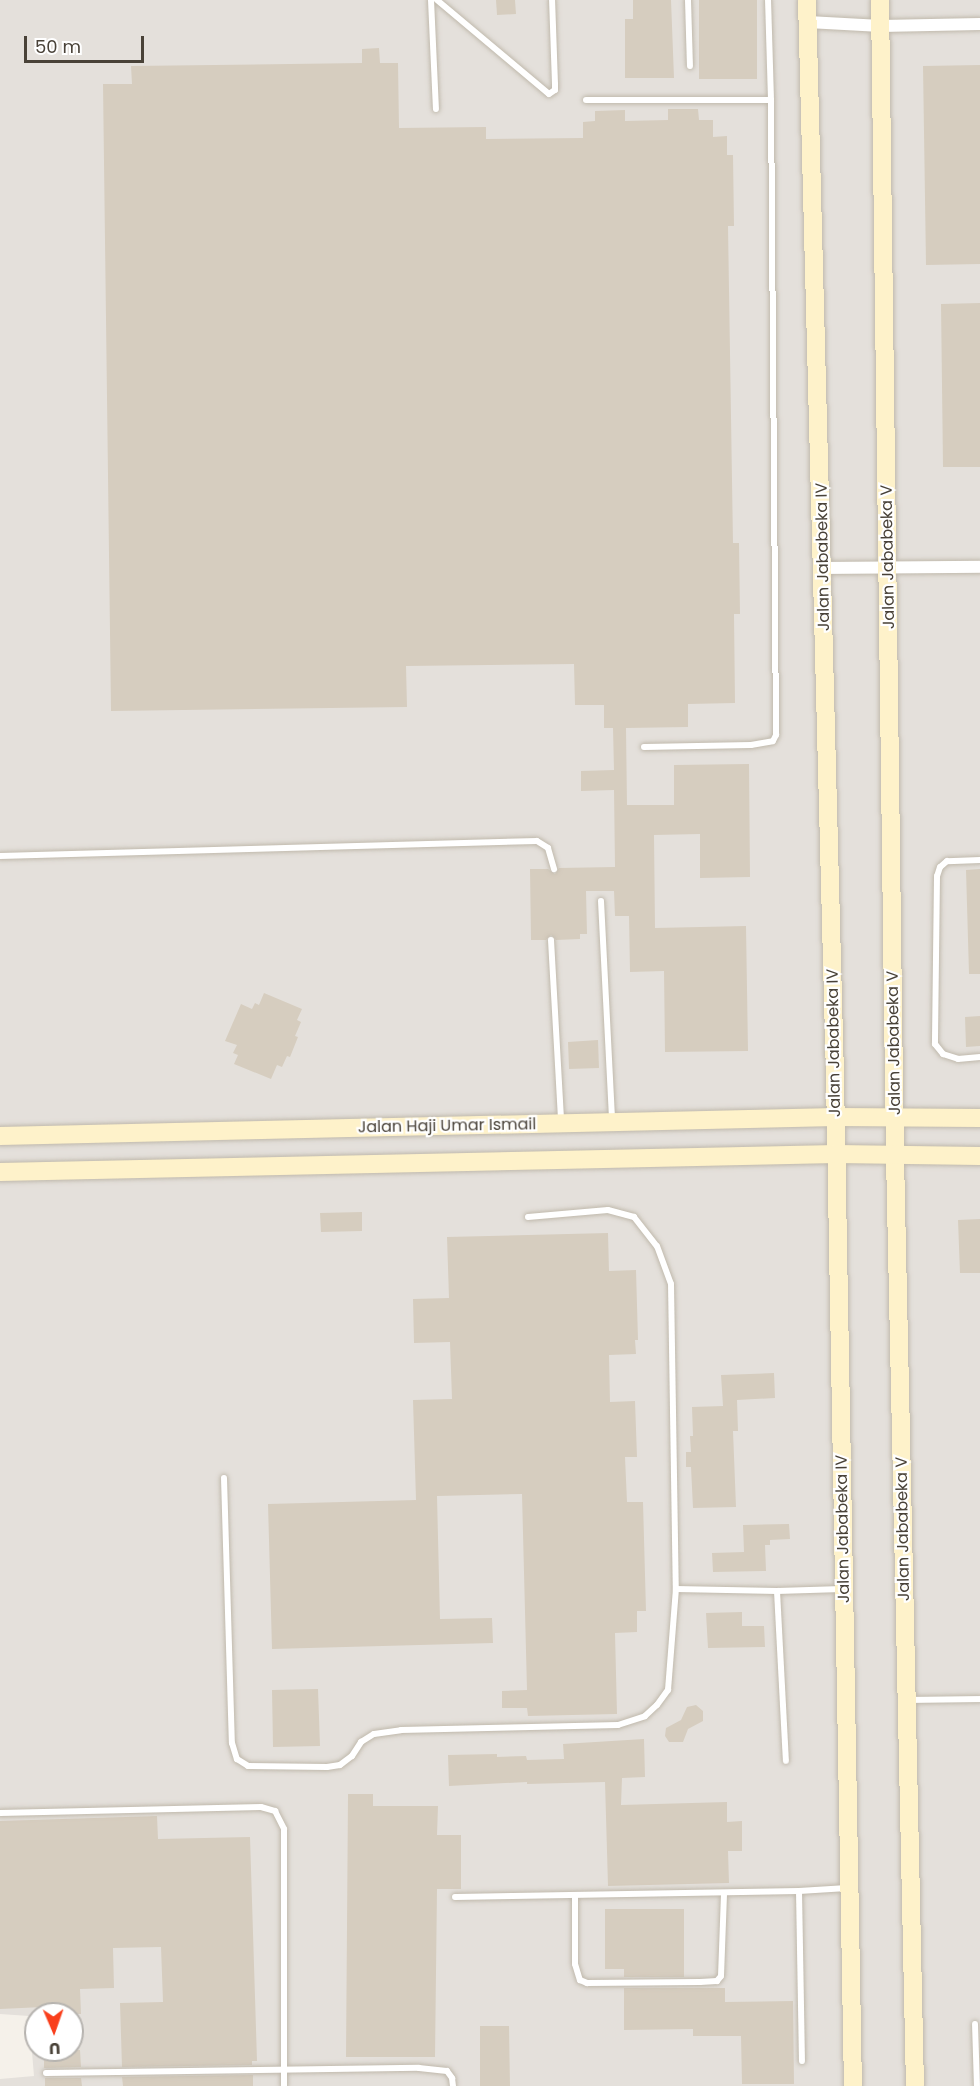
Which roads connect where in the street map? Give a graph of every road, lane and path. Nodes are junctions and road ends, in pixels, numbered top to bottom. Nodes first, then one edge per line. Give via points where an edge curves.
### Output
1 (430, 0) edge
2 (437, 0) edge
3 (552, 0) edge
4 (688, 0) edge
5 (768, 0) edge
6 (807, 0) edge
7 (880, 0) edge
8 (808, 22) junction
9 (980, 24) edge
10 (881, 26) junction
11 (690, 66) dead end
12 (586, 100) dead end
13 (771, 100) junction
14 (436, 109) dead end
15 (980, 567) edge
16 (824, 568) junction
17 (888, 568) junction
18 (644, 747) dead end
19 (0, 856) edge
20 (980, 860) edge
21 (554, 868) dead end
22 (601, 901) dead end
23 (551, 940) dead end
24 (980, 1058) edge
25 (836, 1117) junction
26 (980, 1118) edge
27 (895, 1119) junction
28 (612, 1122) junction
29 (561, 1123) junction
30 (0, 1136) edge
31 (836, 1154) junction
32 (895, 1156) junction
33 (980, 1156) edge
34 (0, 1172) edge
35 (528, 1217) dead end
36 (224, 1478) dead end
37 (676, 1589) junction
38 (844, 1589) junction
39 (777, 1591) junction
40 (980, 1699) edge
41 (907, 1700) junction
42 (786, 1761) dead end
43 (0, 1813) edge
44 (849, 1888) junction
45 (799, 1892) junction
46 (724, 1893) junction
47 (575, 1895) junction
48 (455, 1897) dead end
49 (975, 2024) dead end
50 (802, 2061) dead end
51 (284, 2067) junction
52 (46, 2073) dead end
53 (284, 2086) edge
54 (453, 2086) edge
55 (853, 2086) edge
56 (915, 2086) edge
57 (977, 2086) edge

1 - 14 lane
2 - 3 lane via 549,94 555,90
4 - 11 lane
5 - 13 lane
6 - 8 street, Jalan Jababeka IV
7 - 10 street, Jalan Jababeka V
8 - 10 street
8 - 16 street, Jalan Jababeka IV
9 - 10 street
10 - 17 street, Jalan Jababeka V
12 - 13 lane
13 - 18 lane via 776,735 773,741 751,745
15 - 17 street
16 - 17 street
16 - 25 street, Jalan Jababeka IV
17 - 27 street, Jalan Jababeka V
19 - 21 lane via 537,841 548,848
20 - 24 lane via 947,861 937,876 935,1044 943,1054 958,1059
22 - 28 lane
23 - 29 lane
25 - 27 street, Jalan Haji Umar Ismail
25 - 28 street, Jalan Haji Umar Ismail
25 - 31 street, Jalan Jababeka IV
26 - 27 street, Jalan Haji Umar Ismail
27 - 32 street, Jalan Jababeka V
28 - 29 street, Jalan Haji Umar Ismail
29 - 30 street, Jalan Haji Umar Ismail
31 - 32 street
31 - 34 street
31 - 38 street, Jalan Jababeka IV
32 - 33 street
32 - 41 street, Jalan Jababeka V
35 - 37 lane via 608,1210 634,1217 657,1246 671,1284
36 - 37 lane via 232,1743 237,1759 248,1766 340,1765 374,1734 401,1730 618,1725 645,1716 668,1690
37 - 39 lane
38 - 39 lane
38 - 44 street, Jalan Jababeka IV
39 - 42 lane
40 - 41 lane
41 - 56 street, Jalan Jababeka V
43 - 51 lane via 261,1808 275,1811 284,1829
44 - 45 lane
44 - 55 street, Jalan Jababeka IV
45 - 46 lane
45 - 50 lane
46 - 47 lane
46 - 47 lane via 721,1976 717,1981 700,1982 580,1980 575,1964
47 - 48 lane
49 - 57 lane
51 - 52 lane
51 - 53 lane
51 - 54 lane via 438,2068 447,2071

